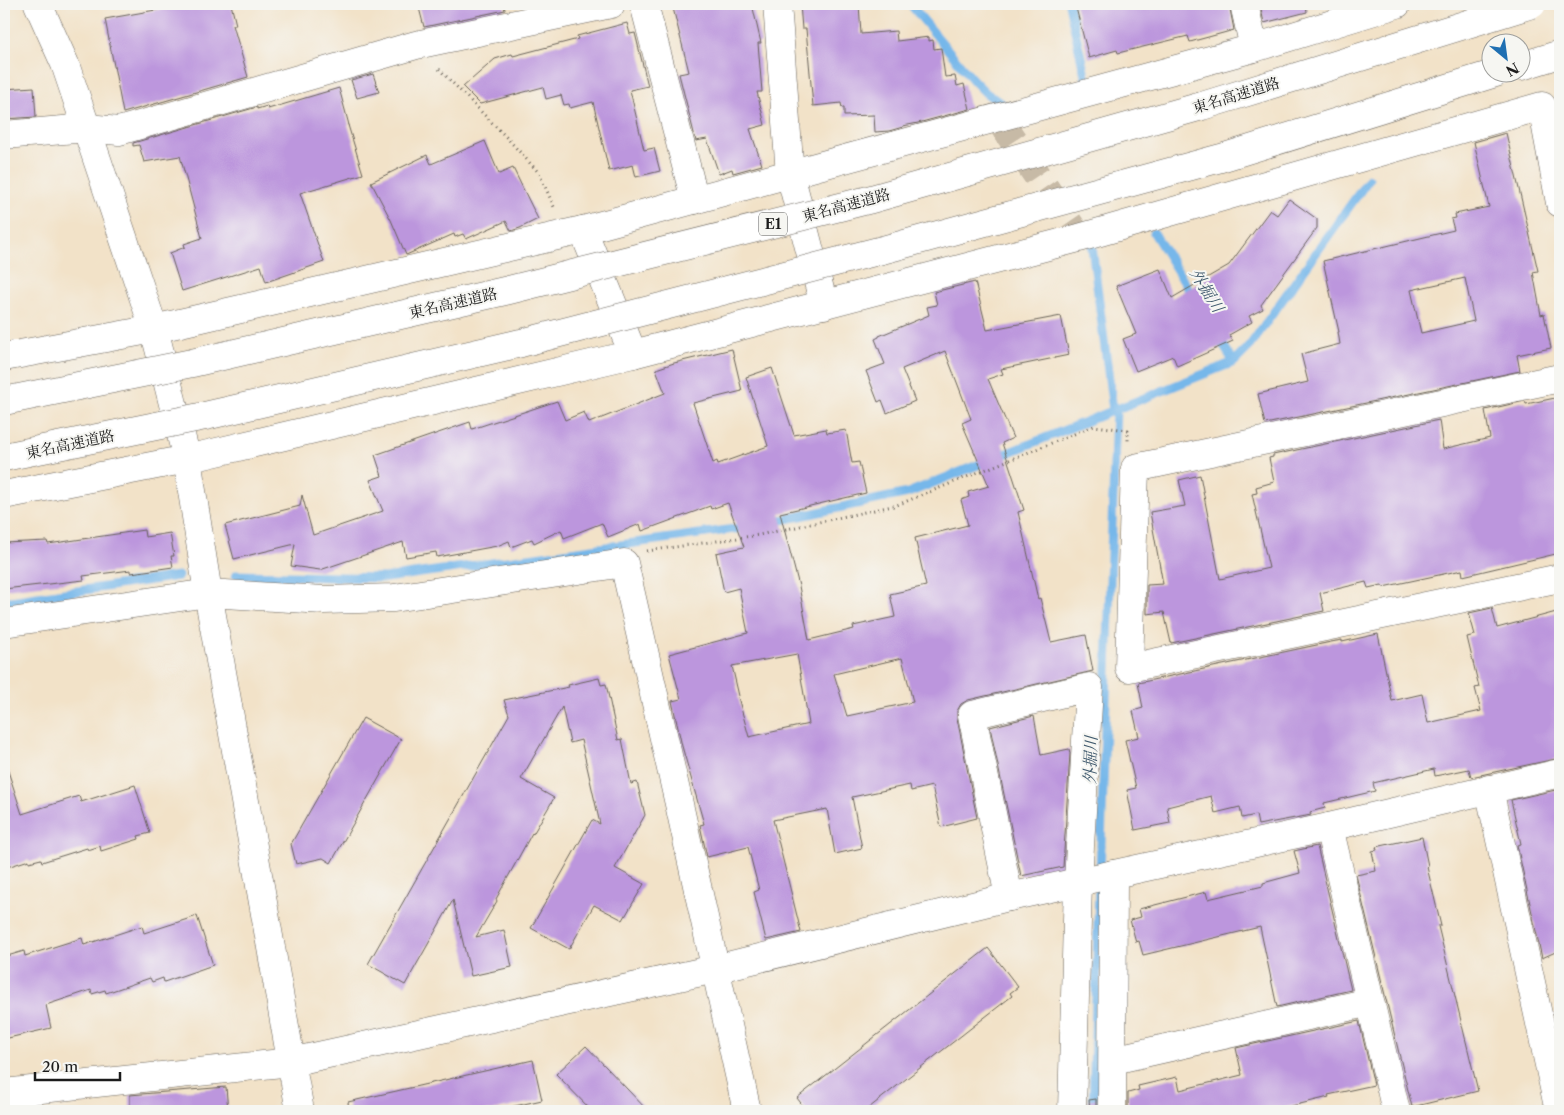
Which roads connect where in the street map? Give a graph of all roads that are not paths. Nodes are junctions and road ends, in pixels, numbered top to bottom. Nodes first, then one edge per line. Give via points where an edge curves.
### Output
1 (38, 4) edge
2 (611, 4) edge
3 (644, 4) edge
4 (777, 4) edge
5 (1244, 4) edge
6 (1532, 4) edge
7 (1386, 5) edge
8 (1254, 48) junction
9 (1560, 54) edge
10 (1532, 63) edge
11 (1482, 77) edge
12 (1552, 117) edge
13 (87, 128) junction
14 (4, 136) edge
15 (790, 174) junction
16 (695, 200) junction
17 (1560, 203) edge
18 (575, 232) junction
19 (824, 305) junction
20 (154, 329) junction
21 (633, 354) junction
22 (4, 357) edge
23 (1560, 378) edge
24 (4, 401) edge
25 (4, 457) edge
26 (187, 459) junction
27 (4, 495) edge
28 (1560, 578) edge
29 (208, 593) junction
30 (4, 623) edge
31 (1560, 773) edge
32 (1489, 790) junction
33 (1329, 827) junction
34 (1113, 874) junction
35 (1078, 882) junction
36 (1009, 897) junction
37 (715, 969) junction
38 (1370, 1002) junction
39 (1113, 1060) junction
40 (291, 1062) junction
41 (8, 1099) edge
42 (300, 1111) edge
43 (747, 1111) edge
44 (1072, 1111) edge
45 (1112, 1111) edge
46 (1396, 1111) edge
47 (1559, 1111) edge

1 - 13 main road via 65,64
2 - 13 main road via 416,45 119,130
3 - 16 main road
4 - 15 main road
5 - 8 main road
6 - 24 main road, 東名高速道路 / E1, bridge via 1202,106 868,200 490,295 192,363
7 - 8 main road
8 - 15 main road
9 - 10 main road
11 - 25 main road, 東名高速道路, bridge via 1221,158 521,343 205,416
12 - 17 main road
12 - 19 main road via 1542,106 1080,238
13 - 14 main road
13 - 20 main road
15 - 16 main road
15 - 19 main road
16 - 18 main road
18 - 20 main road
18 - 21 main road
19 - 21 main road
20 - 22 main road
20 - 26 main road
21 - 26 main road
23 - 28 main road via 1135,468 1129,668
26 - 27 main road
26 - 29 main road
29 - 30 main road
29 - 37 main road via 324,600 394,598 624,562
29 - 40 main road
31 - 32 main road
32 - 33 main road
32 - 47 main road
33 - 34 main road
33 - 38 main road
34 - 35 main road
34 - 39 main road
35 - 36 main road
35 - 36 main road via 1089,686 972,715
35 - 44 main road
36 - 37 main road
37 - 40 main road
37 - 43 main road
38 - 39 main road
38 - 46 main road
39 - 45 main road
40 - 41 main road
40 - 42 main road

